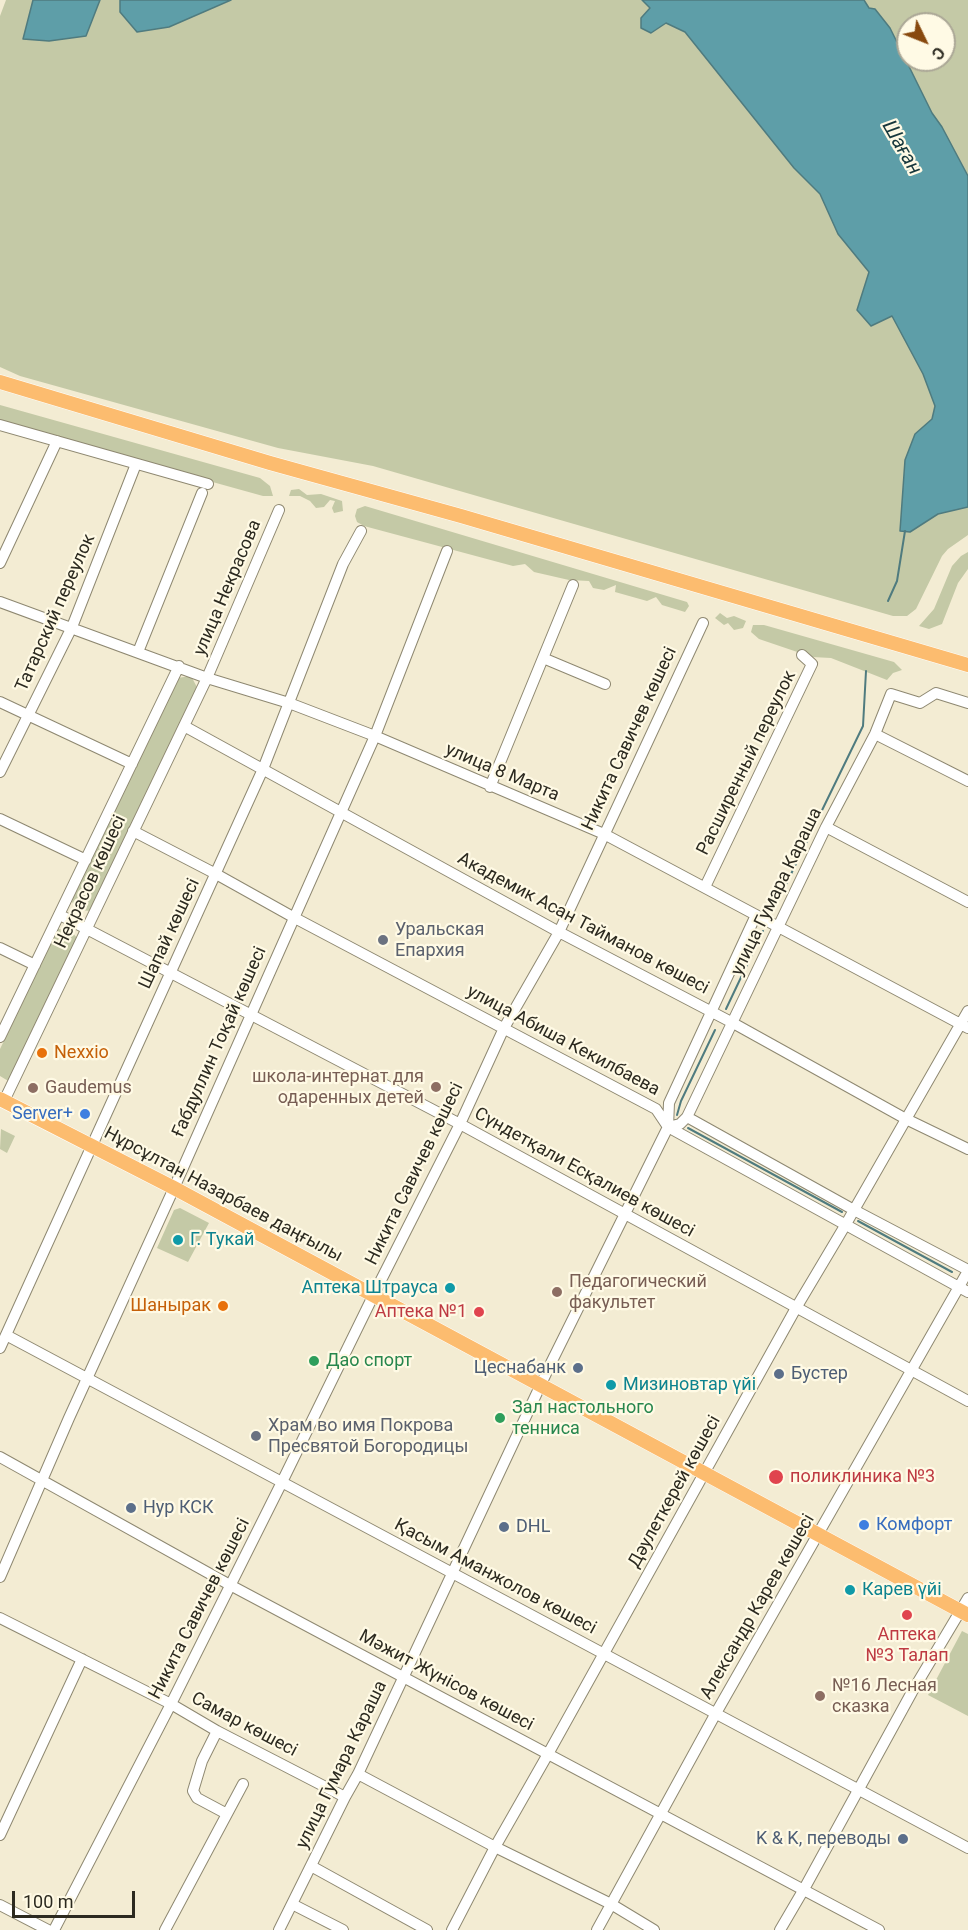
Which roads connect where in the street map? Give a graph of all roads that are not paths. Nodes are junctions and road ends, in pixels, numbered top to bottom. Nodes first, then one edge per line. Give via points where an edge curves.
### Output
1 (0, 385) edge
2 (0, 425) edge
3 (57, 441) junction
4 (136, 464) junction
5 (279, 510) dead end
6 (361, 531) dead end
7 (447, 550) dead end
8 (0, 563) edge
9 (573, 585) dead end
10 (0, 602) edge
11 (703, 623) dead end
12 (72, 627) junction
13 (138, 652) junction
14 (802, 655) dead end
15 (543, 658) junction
16 (968, 665) edge
17 (179, 666) junction
18 (968, 674) edge
19 (207, 678) junction
20 (605, 684) dead end
21 (0, 702) edge
22 (289, 703) junction
23 (968, 703) edge
24 (29, 715) junction
25 (184, 726) junction
26 (875, 734) junction
27 (375, 736) junction
28 (132, 764) junction
29 (263, 769) junction
30 (0, 772) edge
31 (968, 782) edge
32 (489, 787) junction
33 (340, 812) junction
34 (0, 819) edge
35 (826, 827) junction
36 (133, 831) junction
37 (604, 834) junction
38 (86, 860) junction
39 (216, 874) junction
40 (705, 887) junction
41 (968, 902) edge
42 (60, 915) junction
43 (756, 915) junction
44 (293, 917) junction
45 (778, 927) junction
46 (87, 930) junction
47 (559, 932) junction
48 (0, 948) edge
49 (35, 965) junction
50 (170, 973) junction
51 (711, 1011) junction
52 (968, 1011) edge
53 (252, 1014) junction
54 (733, 1023) junction
55 (964, 1026) edge
56 (504, 1028) junction
57 (0, 1037) edge
58 (2, 1100) edge
59 (687, 1117) junction
60 (906, 1119) junction
61 (460, 1124) junction
62 (668, 1127) junction
63 (91, 1145) junction
64 (968, 1149) edge
65 (174, 1188) junction
66 (854, 1210) junction
67 (625, 1215) junction
68 (846, 1224) junction
69 (968, 1270) edge
70 (963, 1289) edge
71 (375, 1293) junction
72 (796, 1308) junction
73 (6, 1335) junction
74 (0, 1348) edge
75 (911, 1370) junction
76 (88, 1379) junction
77 (540, 1385) junction
78 (968, 1401) edge
79 (0, 1457) edge
80 (704, 1473) junction
81 (43, 1481) junction
82 (282, 1482) junction
83 (818, 1534) junction
84 (452, 1573) junction
85 (0, 1577) edge
86 (230, 1585) junction
87 (968, 1598) edge
88 (964, 1613) edge
89 (0, 1618) edge
90 (604, 1654) junction
91 (82, 1659) junction
92 (403, 1677) junction
93 (171, 1704) junction
94 (716, 1713) junction
95 (216, 1731) junction
96 (548, 1754) junction
97 (358, 1774) junction
98 (243, 1784) dead end
99 (859, 1789) junction
100 (345, 1797) junction
101 (227, 1814) junction
102 (661, 1814) junction
103 (0, 1835) edge
104 (495, 1847) junction
105 (968, 1848) edge
106 (311, 1866) junction
107 (804, 1889) junction
108 (292, 1904) junction
109 (611, 1904) junction
110 (0, 1905) edge
111 (48, 1930) edge
112 (54, 1930) edge
113 (165, 1930) edge
114 (279, 1930) edge
115 (342, 1930) edge
116 (427, 1930) edge
117 (452, 1930) edge
118 (597, 1930) edge
119 (654, 1930) edge
120 (780, 1930) edge
121 (879, 1930) edge

1 - 16 main road
1 - 18 main road via 286,477
2 - 3 street
3 - 4 street
3 - 8 street
4 - 12 street, Татарский переулок
4 - 13 street via 205,489
5 - 19 street, улица Некрасова
6 - 22 street, Шапай көшесі via 343,564
7 - 27 street, Ғабдуллин Тоқай көшесі
9 - 15 street
10 - 12 street, улица 8 Марта
11 - 37 street, Никита Савичев көшесі
12 - 13 street, улица 8 Марта
12 - 24 street, Татарский переулок
13 - 17 street, улица 8 Марта
14 - 40 street, Расширенный переулок via 812,664
15 - 20 street
15 - 32 street
17 - 19 street, улица 8 Марта
17 - 28 street, Некрасов көшесі
19 - 22 street, улица 8 Марта
19 - 25 street, Некрасов көшесі
21 - 24 street
22 - 27 street, улица 8 Марта
22 - 29 street, Шапай көшесі
23 - 26 street, улица Гумара Караша via 936,693 920,703 891,694
24 - 28 street
24 - 30 street, Татарский переулок
25 - 29 street, Академик Асан Тайманов көшесі
25 - 36 street, Некрасов көшесі
26 - 31 street
26 - 35 street, улица Гумара Караша
27 - 32 street, улица 8 Марта
27 - 33 street, Ғабдуллин Тоқай көшесі
28 - 38 street, Некрасов көшесі
29 - 33 street, Академик Асан Тайманов көшесі
29 - 39 street, Шапай көшесі
32 - 37 street, улица 8 Марта
33 - 44 street, Ғабдуллин Тоқай көшесі
33 - 47 street, Академик Асан Тайманов көшесі
34 - 38 street
35 - 41 street
35 - 45 street, улица Гумара Караша
36 - 39 street, улица Абиша Кекилбаева
36 - 46 street, Некрасов көшесі
37 - 40 street, улица 8 Марта
37 - 47 street, Никита Савичев көшесі
38 - 42 street, Некрасов көшесі
39 - 44 street, улица Абиша Кекилбаева
39 - 50 street, Шапай көшесі
40 - 43 street, улица 8 Марта
42 - 46 street, Сүндетқали Есқалиев көшесі
42 - 49 street, Некрасов көшесі
43 - 45 street, улица 8 Марта
43 - 51 street, улица Гумара Караша
44 - 53 street, Ғабдуллин Тоқай көшесі
44 - 56 street, улица Абиша Кекилбаева
45 - 54 street, улица Гумара Караша
45 - 55 street, улица 8 Марта
46 - 50 street, Сүндетқали Есқалиев көшесі
46 - 58 street, Некрасов көшесі
47 - 51 street, Академик Асан Тайманов көшесі
47 - 56 street, Никита Савичев көшесі
48 - 49 street
49 - 57 street, Некрасов көшесі
50 - 53 street, Сүндетқали Есқалиев көшесі
50 - 63 street, Шапай көшесі
51 - 54 street, Академик Асан Тайманов көшесі
51 - 62 street, улица Гумара Караша via 669,1103
52 - 55 street, Дәулеткерей көшесі
53 - 61 street, Сүндетқали Есқалиев көшесі
53 - 65 street, Ғабдуллин Тоқай көшесі
54 - 59 street, улица Гумара Караша
54 - 60 street, Академик Асан Тайманов көшесі
55 - 60 street, Дәулеткерей көшесі
56 - 61 street, Никита Савичев көшесі
56 - 62 street, улица Абиша Кекилбаева via 656,1109
58 - 63 main road, Нұрсұлтан Назарбаев даңғылы
59 - 62 street
59 - 66 street
60 - 64 street, Академик Асан Тайманов көшесі
60 - 66 street, Дәулеткерей көшесі
61 - 67 street, Сүндетқали Есқалиев көшесі
61 - 71 street, Никита Савичев көшесі
62 - 67 street, улица Гумара Караша
62 - 68 street, улица Абиша Кекилбаева
63 - 65 main road, Нұрсұлтан Назарбаев даңғылы
63 - 73 street, Шапай көшесі
65 - 71 main road, Нұрсұлтан Назарбаев даңғылы
65 - 76 street, Ғабдуллин Тоқай көшесі
66 - 68 street, Дәулеткерей көшесі
66 - 69 street
67 - 72 street, Сүндетқали Есқалиев көшесі
67 - 77 street, улица Гумара Караша
68 - 70 street, улица Абиша Кекилбаева
68 - 72 street, Дәулеткерей көшесі
69 - 70 street, Александр Карев көшесі
70 - 75 street, Александр Карев көшесі
71 - 77 main road, Нұрсұлтан Назарбаев даңғылы
71 - 82 street, Никита Савичев көшесі
72 - 75 street, Сүндетқали Есқалиев көшесі
72 - 80 street, Дәулеткерей көшесі
73 - 74 street, Шапай көшесі
73 - 76 street, Қасым Аманжолов көшесі
75 - 78 street, Сүндетқали Есқалиев көшесі
75 - 83 street, Александр Карев көшесі
76 - 81 street, Ғабдуллин Тоқай көшесі
76 - 82 street, Қасым Аманжолов көшесі
77 - 80 main road, Нұрсұлтан Назарбаев даңғылы
77 - 84 street, улица Гумара Караша
79 - 81 street, Мәжит Жүнісов көшесі
80 - 83 main road, Нұрсұлтан Назарбаев даңғылы
80 - 90 street, Дәулеткерей көшесі
81 - 85 street, Ғабдуллин Тоқай көшесі
81 - 86 street, Мәжит Жүнісов көшесі
82 - 84 street, Қасым Аманжолов көшесі
82 - 86 street, Никита Савичев көшесі
83 - 88 main road, Нұрсұлтан Назарбаев даңғылы
83 - 94 street, Александр Карев көшесі
84 - 90 street, Қасым Аманжолов көшесі
84 - 92 street, улица Гумара Караша
86 - 92 street, Мәжит Жүнісов көшесі
86 - 93 street, Никита Савичев көшесі
87 - 88 street
88 - 99 street via 912,1692
89 - 91 street, Самар көшесі
90 - 94 street, Қасым Аманжолов көшесі
90 - 96 street, Дәулеткерей көшесі
91 - 93 street, Самар көшесі
91 - 103 street
92 - 96 street, Мәжит Жүнісов көшесі
92 - 97 street, улица Гумара Караша
93 - 95 street, Самар көшесі
93 - 112 street, Никита Савичев көшесі
94 - 99 street, Қасым Аманжолов көшесі
94 - 102 street, Александр Карев көшесі
95 - 100 street, Самар көшесі
95 - 101 street via 193,1791 197,1798
96 - 102 street, Мәжит Жүнісов көшесі
96 - 104 street, Дәулеткерей көшесі
97 - 100 street, улица Гумара Караша
97 - 104 street
98 - 101 street
99 - 105 street, Қасым Аманжолов көшесі
99 - 107 street
100 - 106 street, улица Гумара Караша
101 - 113 street
102 - 107 street, Мәжит Жүнісов көшесі
102 - 109 street, Александр Карев көшесі
104 - 109 street
104 - 117 street, Дәулеткерей көшесі
106 - 108 street, улица Гумара Караша
106 - 116 street
107 - 120 street
107 - 121 street, Мәжит Жүнісов көшесі
108 - 114 street, улица Гумара Караша
108 - 115 street
109 - 118 street, Александр Карев көшесі
109 - 119 street
110 - 111 street

